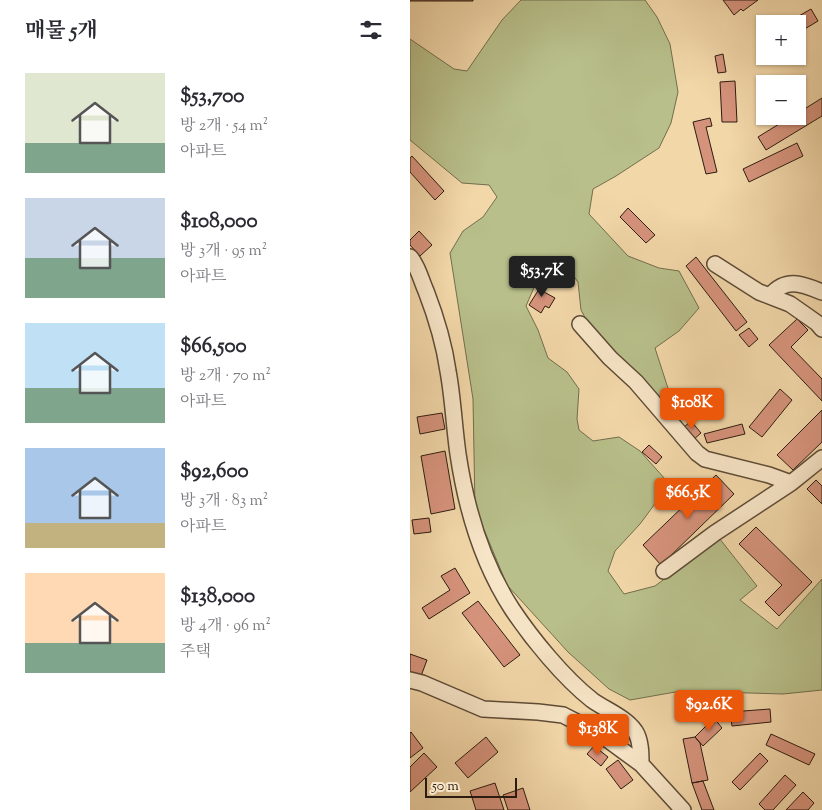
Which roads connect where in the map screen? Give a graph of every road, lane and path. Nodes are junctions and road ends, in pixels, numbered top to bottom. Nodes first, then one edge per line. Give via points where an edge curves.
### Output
1 (410, 257) edge
2 (715, 264) dead end
3 (822, 292) edge
4 (770, 296) junction
5 (580, 324) dead end
6 (822, 329) edge
7 (822, 458) edge
8 (791, 483) junction
9 (664, 571) dead end
10 (410, 680) edge
11 (642, 764) junction
12 (683, 810) edge

1 - 11 street via 437,320 448,370 469,511 486,561 512,609 541,647 575,685 636,732
2 - 4 street
3 - 4 street via 800,283 788,283
4 - 6 street via 790,304
5 - 8 street via 636,382 697,453 705,459
7 - 8 street
8 - 9 street
10 - 11 street via 483,709 563,715 600,734
11 - 12 street

